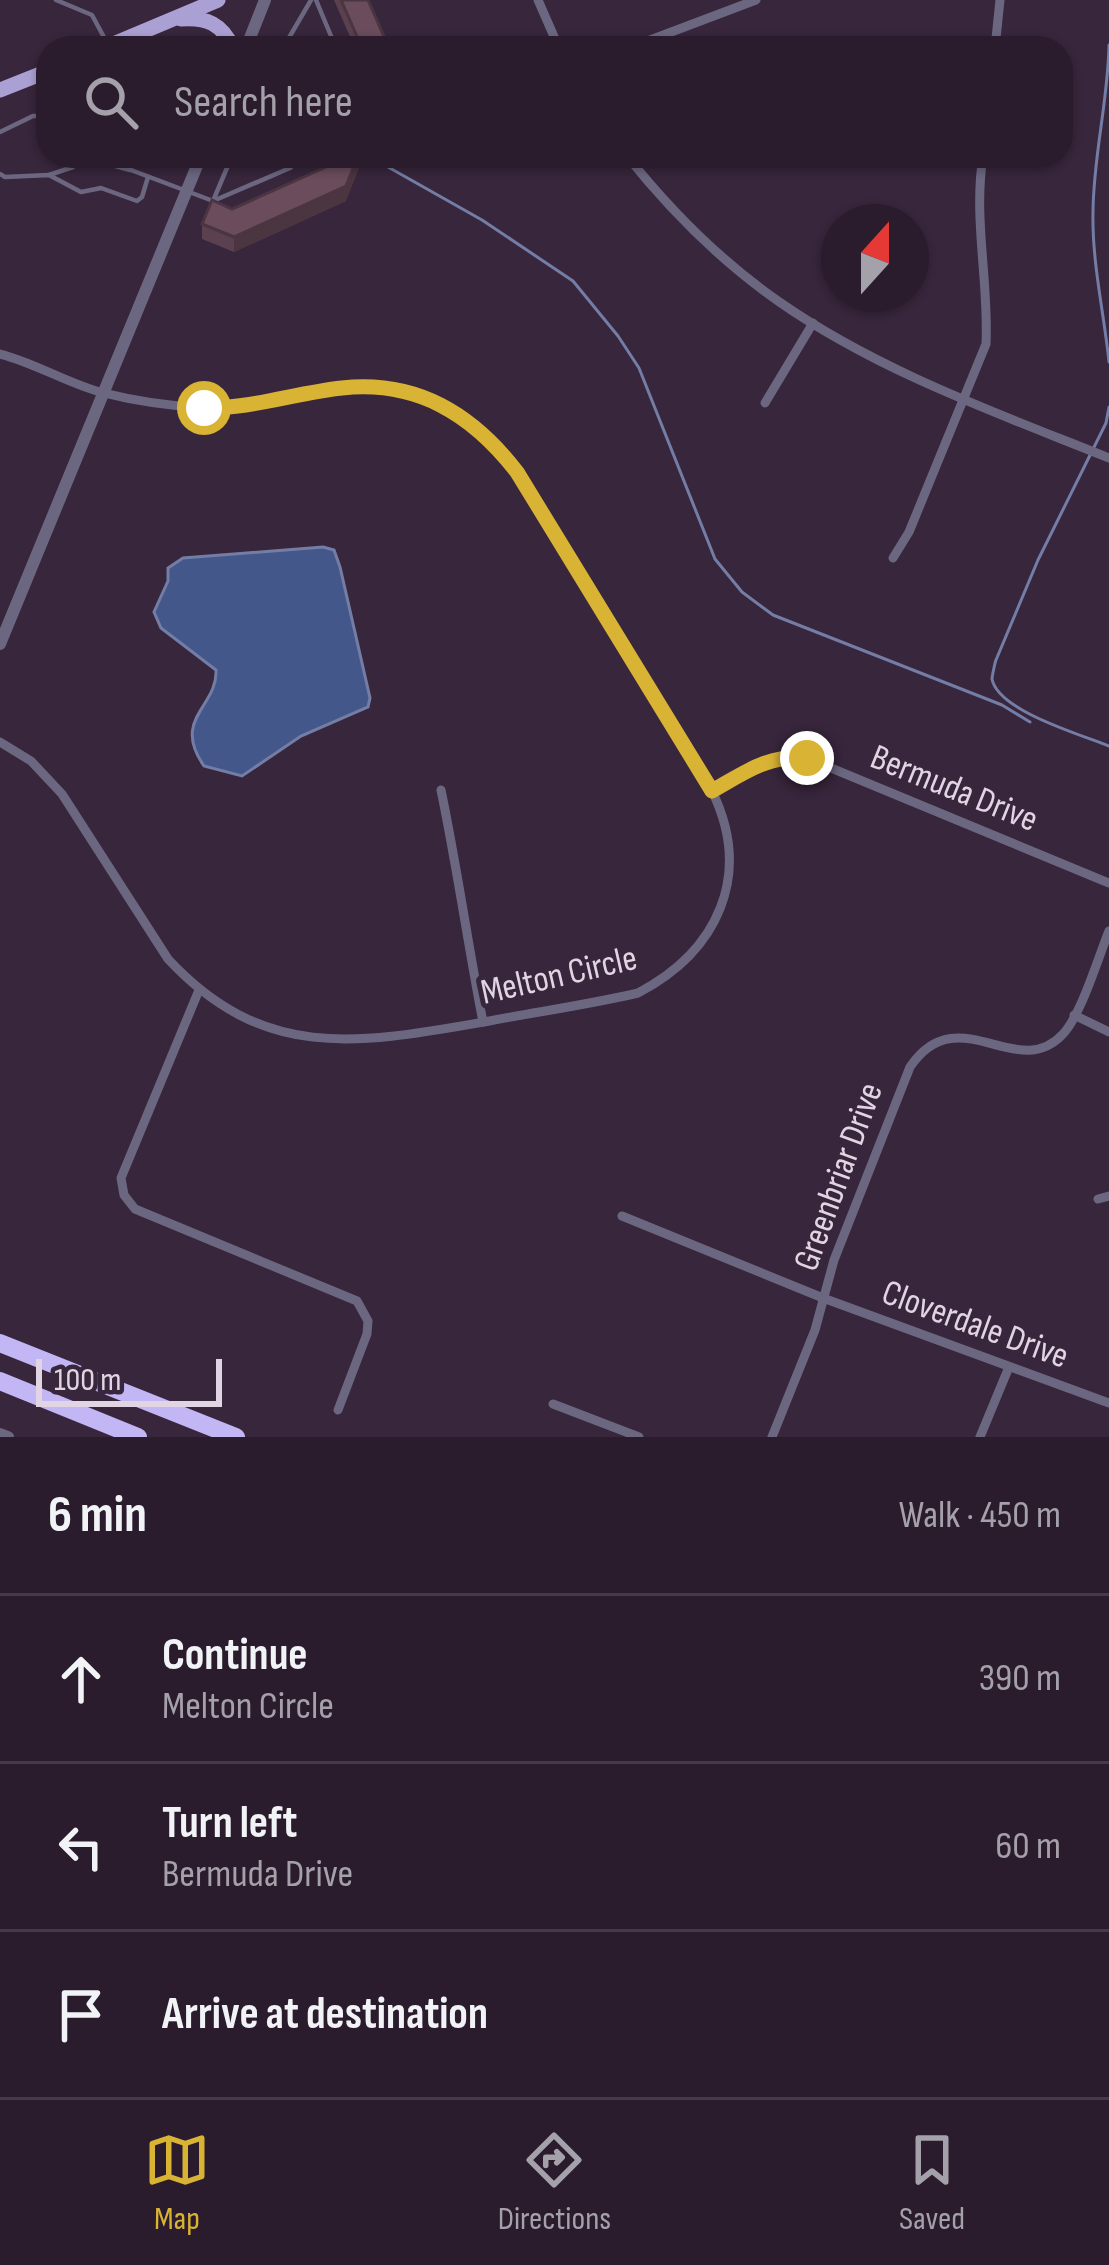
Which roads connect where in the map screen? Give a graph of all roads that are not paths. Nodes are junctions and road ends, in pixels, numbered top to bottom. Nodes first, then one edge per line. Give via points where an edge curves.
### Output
1 (56, 0) edge
2 (218, 0) edge
3 (266, 0) edge
4 (314, 0) edge
5 (538, 0) edge
6 (756, 0) edge
7 (1000, 0) edge
8 (181, 11) edge
9 (101, 36) edge
10 (129, 36) edge
11 (226, 36) edge
12 (251, 36) edge
13 (291, 36) edge
14 (330, 36) edge
15 (554, 36) edge
16 (661, 36) edge
17 (996, 36) edge
18 (36, 75) edge
19 (0, 90) edge
20 (36, 116) edge
21 (0, 132) edge
22 (70, 168) edge
23 (124, 168) edge
24 (196, 168) edge
25 (227, 168) edge
26 (290, 168) edge
27 (638, 168) edge
28 (980, 168) edge
29 (131, 170) joint
30 (0, 174) edge
31 (49, 175) junction
32 (148, 177) junction
33 (186, 193) junction
34 (213, 201) junction
35 (813, 323) junction
36 (0, 354) edge
37 (104, 393) junction
38 (964, 399) junction
39 (765, 403) dead end
40 (1109, 458) edge
41 (893, 557) dead end
42 (0, 644) edge
43 (0, 742) edge
44 (441, 790) dead end
45 (712, 791) junction
46 (1109, 883) edge
47 (1109, 931) edge
48 (199, 990) junction
49 (1074, 1015) junction
50 (483, 1022) junction
51 (1109, 1032) edge
52 (622, 1216) dead end
53 (824, 1298) junction
54 (0, 1343) edge
55 (1009, 1367) junction
56 (0, 1381) edge
57 (1109, 1403) edge
58 (553, 1404) dead end
59 (338, 1409) dead end
60 (138, 1437) edge
61 (236, 1437) edge
62 (639, 1437) edge
63 (772, 1437) edge
64 (980, 1437) edge

1 - 9 lane via 92,15
2 - 8 main road
3 - 12 street
4 - 13 lane
4 - 14 lane
5 - 15 street
6 - 16 street
7 - 17 street
8 - 10 main road
8 - 11 main road
18 - 19 main road
20 - 21 lane
22 - 31 lane
23 - 29 lane
24 - 33 street
25 - 34 lane
26 - 34 lane
27 - 35 street via 743,275
28 - 38 street via 986,344
29 - 32 lane
30 - 31 lane
31 - 32 lane via 81,192 101,188 137,201
32 - 33 lane
33 - 34 lane
33 - 37 street
35 - 38 street
35 - 39 street
36 - 37 street, Melton Circle
37 - 42 street
37 - 45 street, Melton Circle via 218,409 347,388 434,400 517,472
38 - 40 street
38 - 41 street
43 - 48 street, Melton Circle via 62,794 168,959
44 - 50 street
45 - 46 street, Bermuda Drive via 765,761 807,758
45 - 50 street, Melton Circle via 729,837 729,882 689,956 638,993
47 - 49 street
48 - 50 street, Melton Circle via 248,1021 311,1038 394,1038
48 - 59 street via 121,1178 124,1195 135,1209 357,1301 368,1334
49 - 51 street
49 - 53 street, Greenbriar Drive via 1046,1046 1018,1051 954,1038 917,1058
52 - 53 street, Cloverdale Drive
53 - 55 street, Cloverdale Drive
53 - 63 street, Greenbriar Drive
54 - 61 highway
55 - 57 street, Cloverdale Drive
55 - 64 street
56 - 60 highway
58 - 62 street

